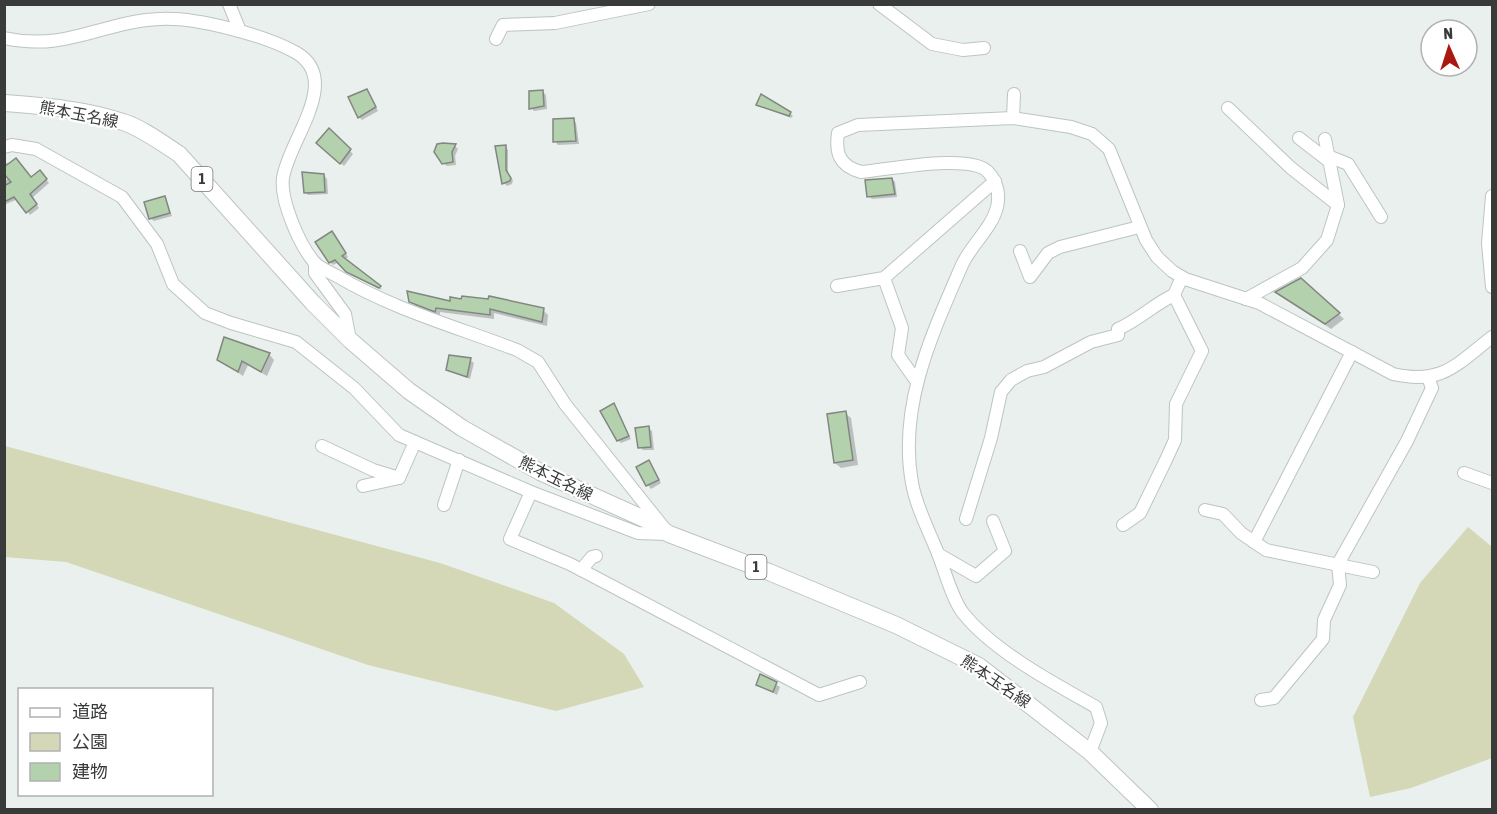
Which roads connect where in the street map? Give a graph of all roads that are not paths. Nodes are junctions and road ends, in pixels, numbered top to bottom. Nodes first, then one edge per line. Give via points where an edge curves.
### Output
1 (229, 4) edge
2 (649, 4) edge
3 (879, 4) edge
4 (240, 31) junction
5 (4, 38) edge
6 (496, 39) dead end
7 (984, 48) dead end
8 (1014, 94) dead end
9 (4, 103) edge
10 (1228, 108) dead end
11 (1013, 118) junction
12 (1299, 138) dead end
13 (1325, 139) dead end
14 (4, 147) edge
15 (1329, 159) junction
16 (995, 181) junction
17 (1492, 196) edge
18 (1338, 205) junction
19 (1382, 217) dead end
20 (1139, 227) junction
21 (1020, 251) dead end
22 (315, 263) junction
23 (884, 278) junction
24 (1182, 278) junction
25 (837, 286) dead end
26 (1492, 287) edge
27 (1174, 295) junction
28 (1246, 299) junction
29 (1492, 337) edge
30 (350, 340) junction
31 (1352, 352) junction
32 (1428, 377) junction
33 (917, 382) junction
34 (415, 442) junction
35 (322, 446) dead end
36 (459, 460) junction
37 (1464, 473) dead end
38 (399, 478) junction
39 (1492, 483) edge
40 (363, 486) dead end
41 (531, 492) junction
42 (444, 505) dead end
43 (1205, 510) dead end
44 (966, 519) dead end
45 (993, 521) dead end
46 (1123, 525) dead end
47 (669, 534) junction
48 (1254, 542) junction
49 (938, 555) junction
50 (596, 556) dead end
51 (1338, 564) junction
52 (581, 570) junction
53 (1373, 572) dead end
54 (860, 682) dead end
55 (1261, 700) dead end
56 (1090, 752) junction
57 (1150, 810) edge

1 - 4 street
2 - 6 street via 555,23 502,25
3 - 7 street via 932,44 963,50
4 - 5 street via 160,19 52,43
4 - 22 street via 296,52 311,65 316,88 311,110 287,158 282,181 286,207
8 - 11 street
9 - 30 main road, 熊本玉名線 / 1 via 52,107 124,122 179,154
10 - 18 street via 1290,168
11 - 16 street via 858,125 838,133 839,160 850,169 861,172 959,162 988,170
11 - 20 street via 1092,134 1109,149
12 - 15 street
13 - 15 street
14 - 34 street via 36,149 122,197 157,244 173,284 206,313 296,342 354,388 399,435
15 - 18 street
15 - 19 street via 1348,164
16 - 23 street
16 - 33 street via 997,208 964,262
17 - 26 street via 1488,243
18 - 28 street via 1327,240 1302,268
20 - 21 street via 1060,247 1048,253 1030,277
20 - 24 street via 1157,257
22 - 30 street via 315,273 345,314
22 - 47 street via 365,292 517,350 538,362 565,404
23 - 25 street
23 - 33 street via 902,328 898,355
24 - 27 street
24 - 28 street
27 - 44 street via 1119,330 1118,335 1091,342 1044,368 1011,380 1001,392
27 - 46 street via 1202,351 1176,404 1175,440 1140,513
28 - 31 street
29 - 32 street via 1450,369
30 - 47 main road, 熊本玉名線 / 1 via 409,392 462,428 540,472 651,522
31 - 32 street via 1393,374 1414,379
31 - 48 street
32 - 51 street via 1432,388 1407,441
33 - 49 street via 908,426 912,485
34 - 36 street
34 - 38 street
35 - 38 street
36 - 41 street
36 - 42 street
37 - 39 street
38 - 40 street
41 - 47 street via 638,533
41 - 52 street via 510,539
43 - 48 street via 1223,514
45 - 49 street via 1005,551 976,576
47 - 56 main road, 熊本玉名線 / 1 via 896,625 979,666
48 - 51 street via 1266,550
49 - 56 street via 962,613 1039,675 1096,707 1101,723
50 - 52 street
51 - 53 street
51 - 55 street via 1340,585 1324,620 1323,639 1274,698
52 - 54 street via 819,694
56 - 57 main road, 熊本玉名線 / 1

